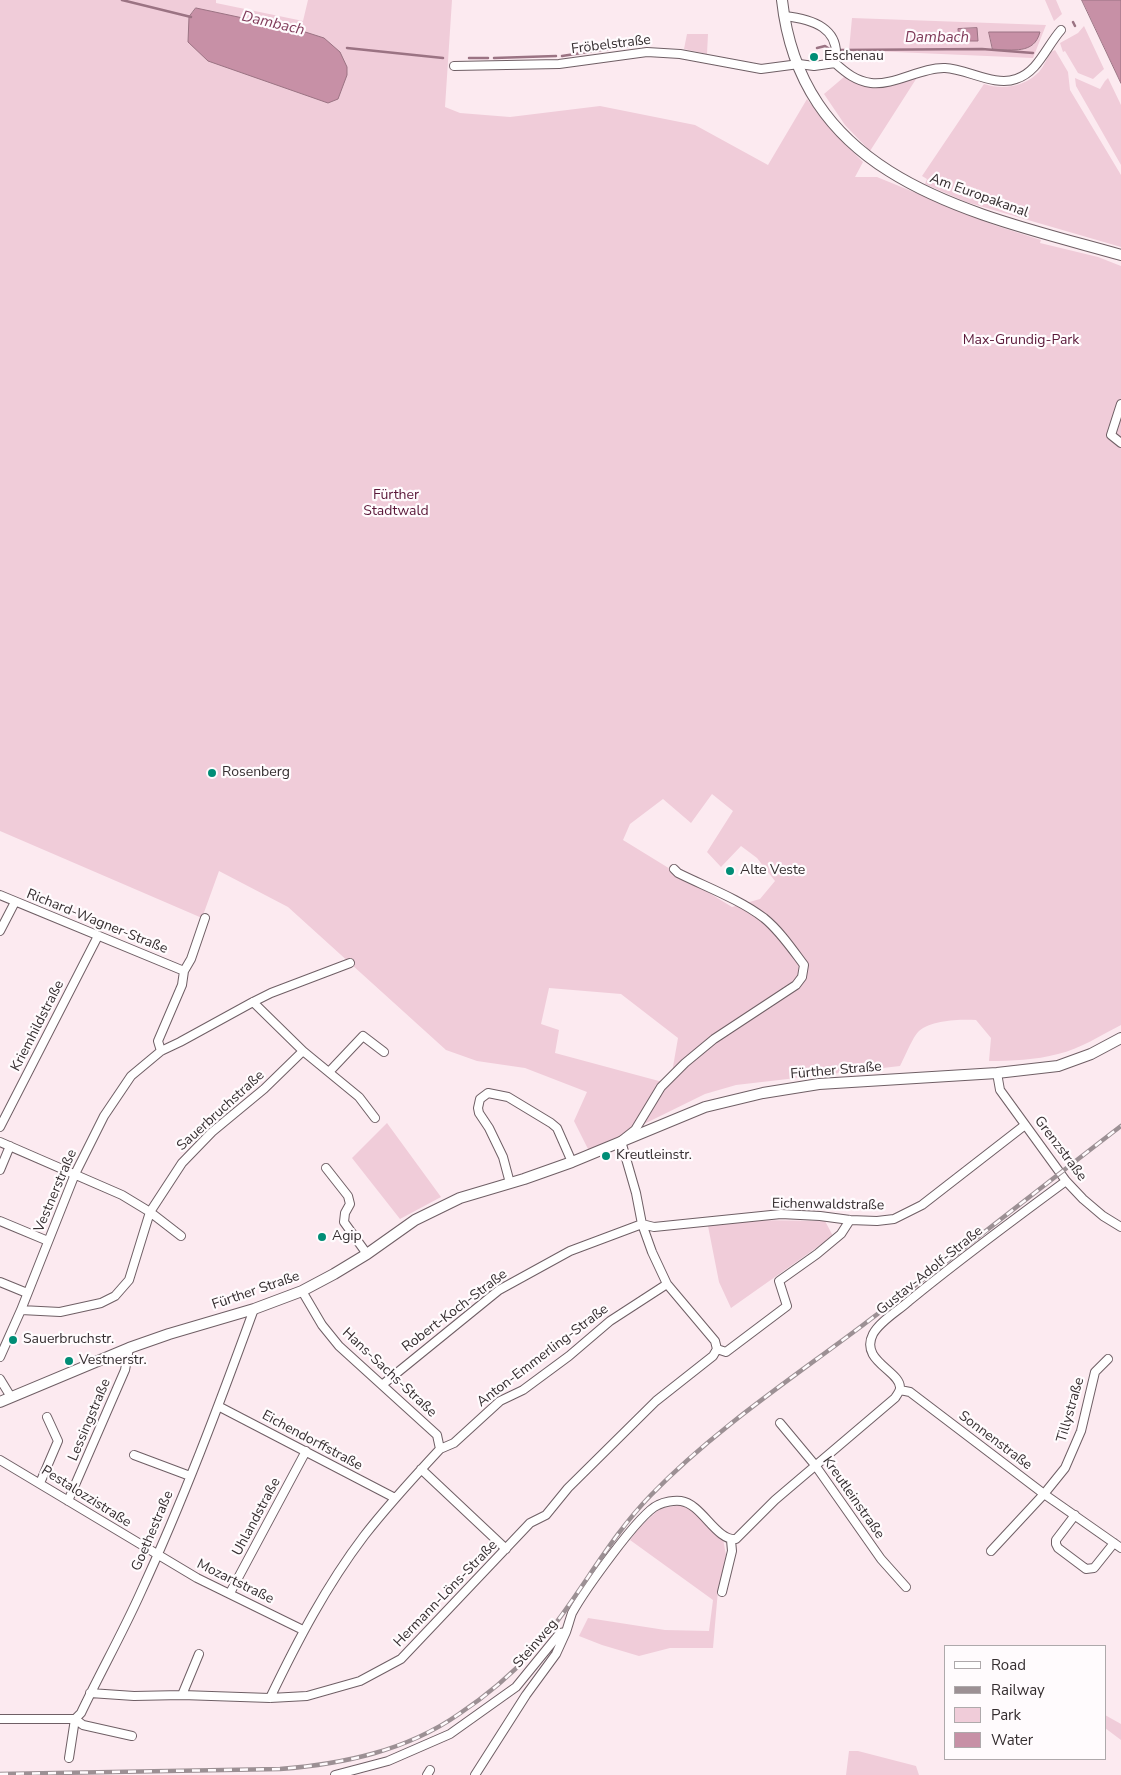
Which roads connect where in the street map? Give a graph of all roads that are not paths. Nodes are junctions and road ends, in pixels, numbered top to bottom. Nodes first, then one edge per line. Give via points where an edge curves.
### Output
1 (782, 0) edge
2 (784, 16) junction
3 (1061, 30) dead end
4 (836, 63) junction
5 (798, 64) junction
6 (454, 66) dead end
7 (1121, 255) edge
8 (1121, 404) edge
9 (1121, 443) edge
10 (674, 869) dead end
11 (0, 895) edge
12 (15, 902) junction
13 (205, 918) dead end
14 (0, 931) edge
15 (98, 936) junction
16 (350, 963) dead end
17 (184, 971) junction
18 (253, 1002) junction
19 (1121, 1038) edge
20 (161, 1051) junction
21 (303, 1051) junction
22 (384, 1052) dead end
23 (329, 1072) junction
24 (997, 1073) junction
25 (375, 1118) dead end
26 (1025, 1125) junction
27 (0, 1127) edge
28 (0, 1142) edge
29 (622, 1142) junction
30 (10, 1146) junction
31 (572, 1162) junction
32 (326, 1168) dead end
33 (0, 1170) edge
34 (75, 1174) junction
35 (1066, 1181) junction
36 (510, 1184) junction
37 (150, 1212) junction
38 (850, 1220) junction
39 (0, 1221) edge
40 (689, 1223) joint
41 (642, 1224) junction
42 (1121, 1227) edge
43 (181, 1236) dead end
44 (48, 1241) junction
45 (366, 1254) junction
46 (0, 1282) edge
47 (667, 1284) junction
48 (302, 1291) junction
49 (28, 1293) junction
50 (254, 1309) junction
51 (20, 1310) junction
52 (130, 1348) junction
53 (716, 1349) junction
54 (0, 1357) edge
55 (1108, 1359) dead end
56 (0, 1379) edge
57 (382, 1385) junction
58 (900, 1390) junction
59 (12, 1397) junction
60 (0, 1402) edge
61 (218, 1406) junction
62 (47, 1416) dead end
63 (780, 1422) dead end
64 (440, 1448) junction
65 (306, 1452) junction
66 (134, 1455) dead end
67 (0, 1460) edge
68 (815, 1465) junction
69 (421, 1469) junction
70 (190, 1476) junction
71 (40, 1483) junction
72 (1044, 1494) junction
73 (395, 1498) junction
74 (68, 1501) junction
75 (1075, 1515) junction
76 (734, 1539) junction
77 (1114, 1543) junction
78 (1121, 1548) edge
79 (506, 1549) junction
80 (991, 1551) dead end
81 (158, 1556) junction
82 (906, 1587) dead end
83 (722, 1592) dead end
84 (230, 1593) junction
85 (303, 1630) junction
86 (566, 1632) junction
87 (199, 1654) dead end
88 (516, 1687) junction
89 (90, 1693) junction
90 (182, 1695) junction
91 (526, 1695) junction
92 (270, 1698) junction
93 (0, 1719) edge
94 (75, 1719) junction
95 (132, 1736) dead end
96 (69, 1758) dead end
97 (335, 1775) edge
98 (475, 1775) edge

1 - 2 main road, Am Europakanal
2 - 4 street via 811,22 829,32 835,42
2 - 5 main road, Am Europakanal
3 - 4 street via 1026,75 1013,80 998,81 943,68 873,83 856,80
4 - 5 street, Fröbelstraße
5 - 6 street, Fröbelstraße via 761,69 680,54 647,52 559,64
5 - 7 main road, Am Europakanal via 812,94 828,116 862,152 887,171 922,191 998,220
8 - 9 street via 1110,435
10 - 29 street via 764,918 781,934 804,965 802,977 796,985 685,1062 661,1087 635,1130
11 - 12 street, Richard-Wagner-Straße
12 - 14 street
12 - 15 street, Richard-Wagner-Straße
13 - 17 street via 192,959
15 - 17 street, Richard-Wagner-Straße
15 - 27 street, Kriemhildstraße
16 - 18 street, Vestnerstraße
17 - 20 street via 182,985 158,1041
18 - 20 street, Vestnerstraße
18 - 21 street
19 - 24 main road, Fürther Straße via 1058,1066
20 - 34 street, Vestnerstraße via 145,1062 126,1084 104,1116
21 - 23 street
21 - 37 street, Sauerbruchstraße via 182,1164
22 - 23 street via 363,1036
23 - 25 street via 359,1097
24 - 26 street, Grenzstraße via 1000,1090
24 - 29 main road, Fürther Straße via 819,1084 763,1093 705,1107
26 - 35 street, Grenzstraße
26 - 38 street, Eichenwaldstraße via 908,1214 877,1221
28 - 30 street
29 - 31 main road, Fürther Straße
29 - 41 street
30 - 33 street
30 - 34 street
31 - 36 main road, Fürther Straße
31 - 36 street via 557,1128 551,1122 508,1097 488,1093 480,1099 479,1113 503,1157
32 - 45 street via 348,1196 350,1204 344,1222
34 - 37 street via 122,1195
34 - 44 street, Vestnerstraße
35 - 42 street, Grenzstraße
35 - 58 street, Gustav-Adolf-Straße via 922,1291 873,1334 873,1356 897,1380
36 - 45 main road, Fürther Straße via 460,1198 415,1220
37 - 43 street
37 - 51 street, Sauerbruchstraße via 129,1280 115,1296 101,1303 60,1312
38 - 40 street, Eichenwaldstraße via 781,1214
38 - 53 street via 841,1234 779,1281 788,1306 726,1352
39 - 44 street
40 - 41 street, Robert-Koch-Straße via 654,1227
41 - 47 street
41 - 57 street, Robert-Koch-Straße via 570,1251 499,1290
44 - 49 street, Vestnerstraße
45 - 48 main road, Fürther Straße
46 - 49 street
47 - 53 street via 715,1340
47 - 64 street, Anton-Emmerling-Straße via 610,1320 569,1356 520,1392 500,1401 454,1443
48 - 50 main road, Fürther Straße
48 - 57 street, Hans-Sachs-Straße via 339,1346
49 - 51 street, Vestnerstraße
50 - 52 main road, Fürther Straße
50 - 61 street, Goethestraße
51 - 54 street, Vestnerstraße
52 - 59 main road, Fürther Straße
52 - 74 street, Lessingstraße via 125,1370
53 - 79 street, Hermann-Löns-Straße via 713,1356 656,1401 568,1488 546,1515 530,1523
55 - 72 street, Tillystraße via 1095,1372 1080,1431 1065,1468
56 - 59 street
57 - 64 street, Hans-Sachs-Straße via 437,1435
58 - 68 street via 895,1398
58 - 72 street, Sonnenstraße via 910,1392
59 - 60 main road, Fürther Straße
61 - 65 street, Eichendorffstraße
61 - 70 street, Goethestraße
62 - 71 street via 58,1441
63 - 68 street, Kreutleinstraße
64 - 69 street, Anton-Emmerling-Straße
65 - 73 street, Eichendorffstraße
65 - 84 street, Uhlandstraße
66 - 70 street
67 - 71 street, Pestalozzistraße
68 - 76 street
68 - 82 street, Kreutleinstraße via 881,1559
69 - 73 street, Anton-Emmerling-Straße
69 - 79 street
70 - 81 street, Goethestraße
71 - 74 street, Pestalozzistraße
72 - 75 street, Sonnenstraße
72 - 80 street, Tillystraße
73 - 85 street, Anton-Emmerling-Straße via 353,1551
74 - 81 street, Pestalozzistraße
75 - 77 street, Sonnenstraße
75 - 77 street via 1056,1544 1086,1569 1094,1568
76 - 83 street
76 - 86 street, Steinweg via 724,1536 694,1507 681,1501 656,1505 630,1531 591,1584 572,1614
77 - 78 street, Sonnenstraße
79 - 92 street, Hermann-Löns-Straße via 402,1659 360,1681 307,1696
81 - 84 street, Mozartstraße
81 - 89 street, Goethestraße
84 - 85 street, Mozartstraße
85 - 92 street, Anton-Emmerling-Straße
86 - 88 street, Steinweg via 560,1633
86 - 91 street via 556,1654
87 - 90 street
88 - 91 street
88 - 97 street, Steinweg via 450,1734 388,1761
89 - 90 street, Hermann-Löns-Straße
89 - 94 street, Goethestraße
90 - 92 street, Hermann-Löns-Straße
91 - 98 street
93 - 94 street
94 - 95 street via 83,1725
94 - 96 street, Goethestraße

